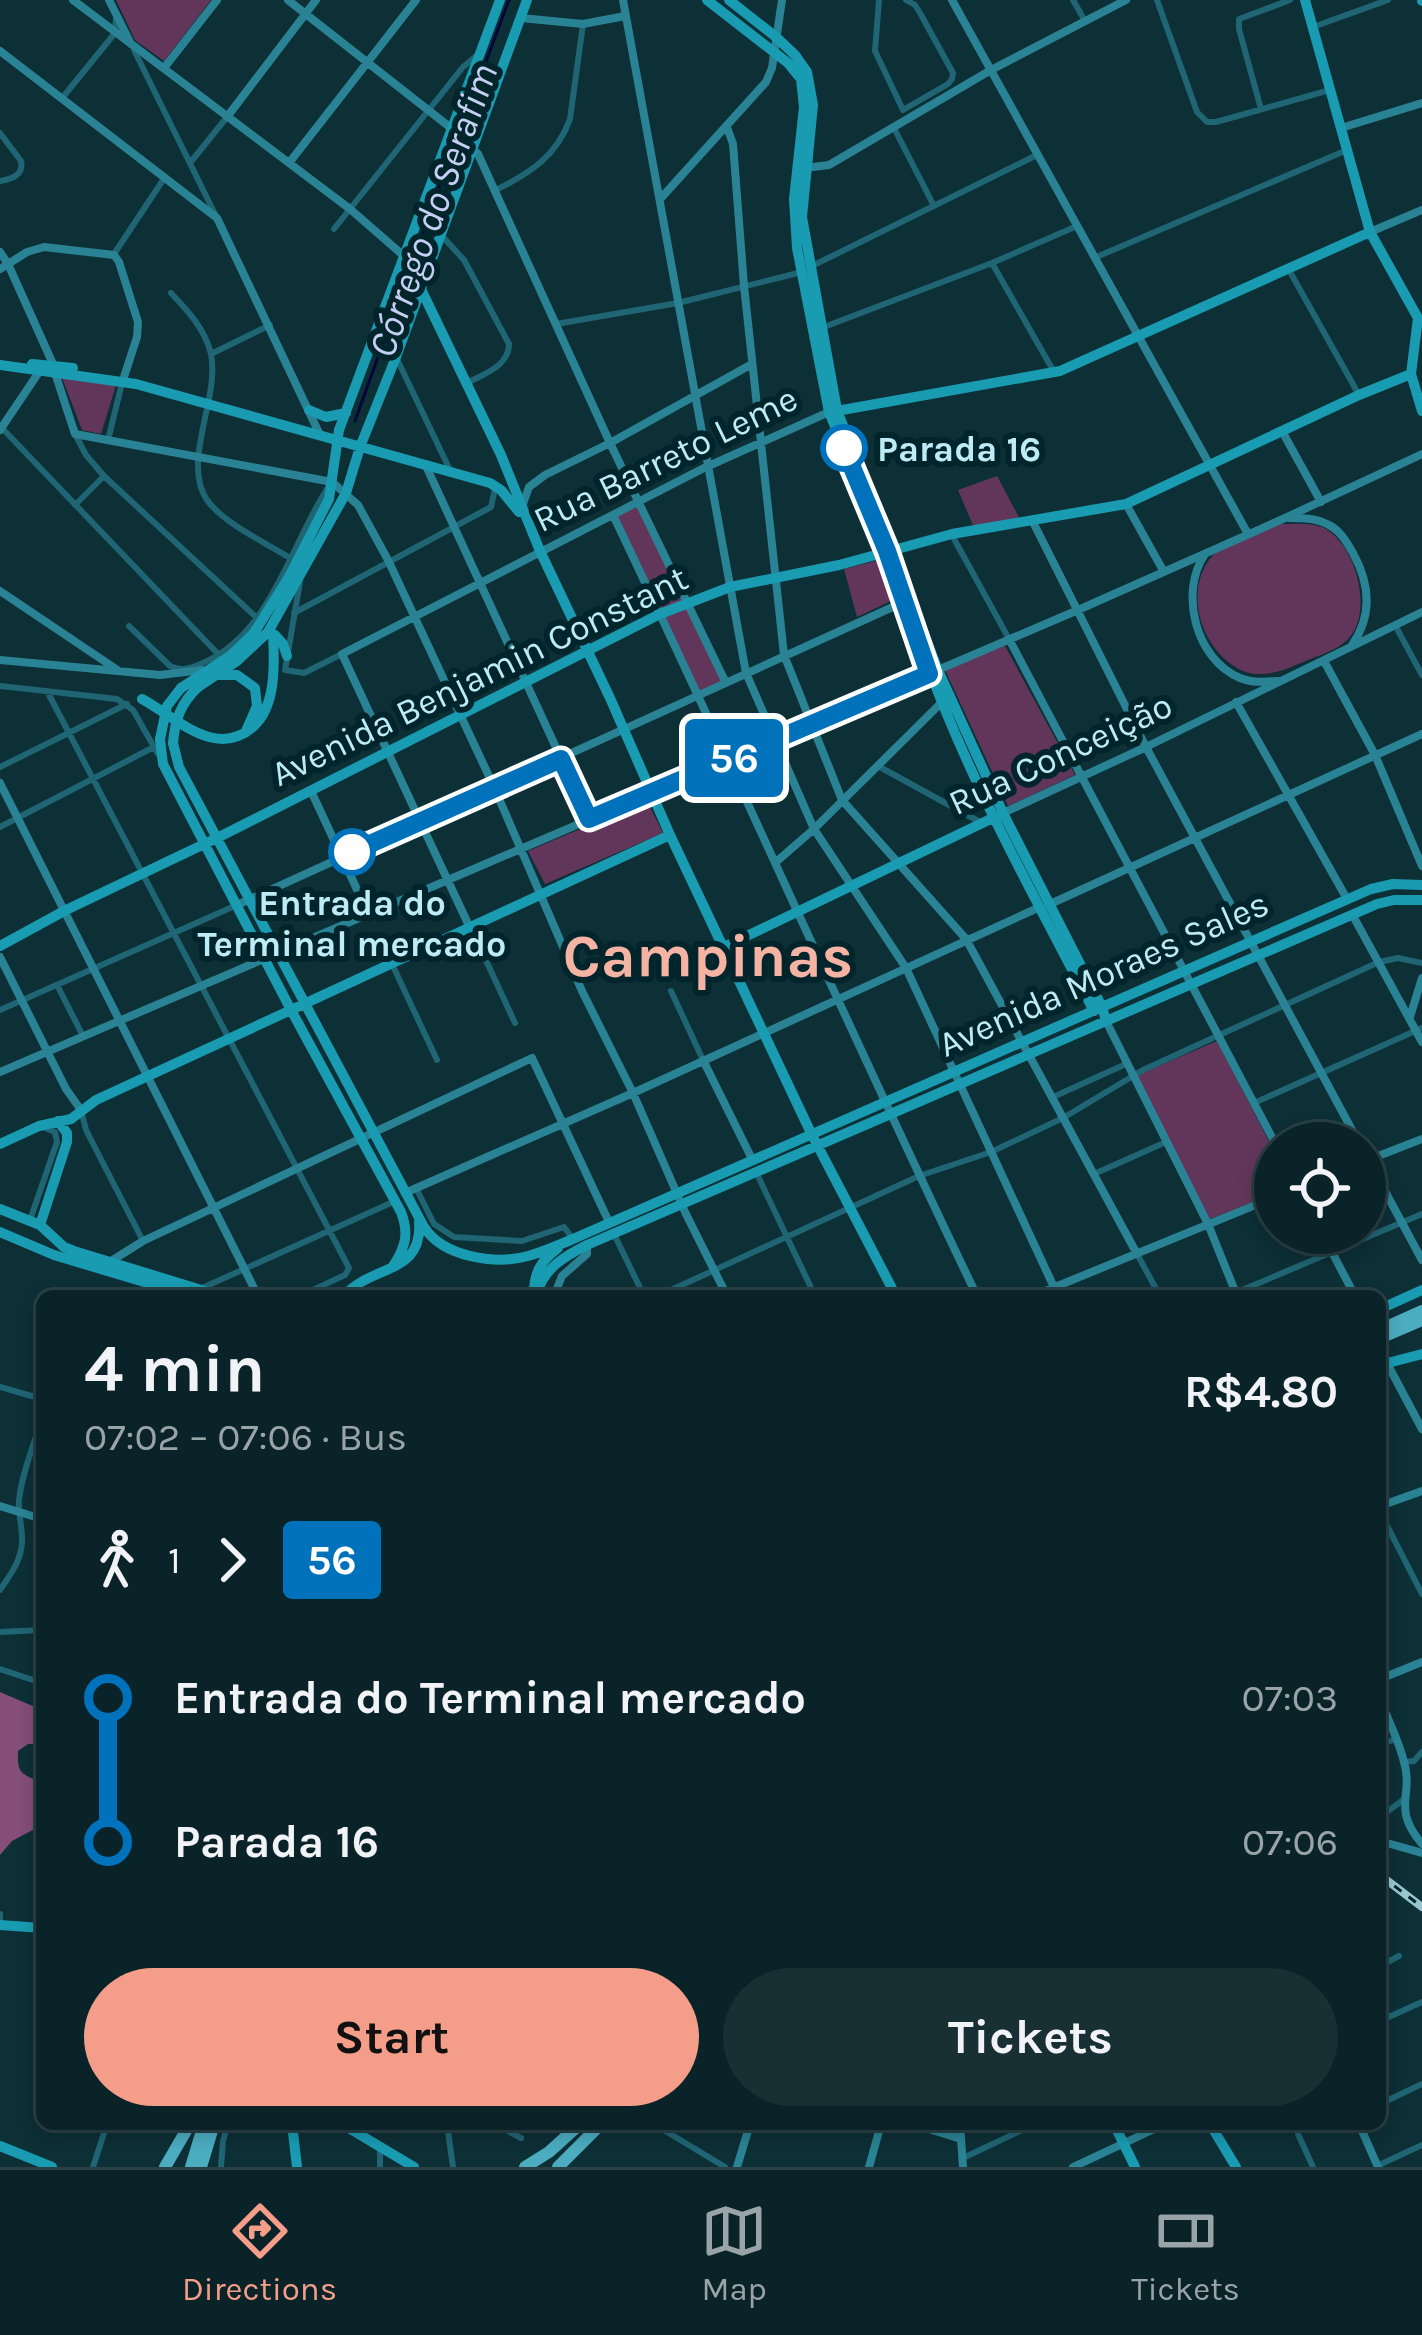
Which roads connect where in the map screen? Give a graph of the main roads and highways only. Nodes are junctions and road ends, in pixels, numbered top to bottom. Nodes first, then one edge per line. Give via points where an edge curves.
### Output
1 (73, 0) edge
2 (110, 0) edge
3 (217, 0) edge
4 (288, 0) edge
5 (316, 0) edge
6 (416, 0) edge
7 (485, 0) edge
8 (527, 0) edge
9 (623, 0) edge
10 (706, 0) edge
11 (729, 0) edge
12 (782, 0) edge
13 (952, 0) edge
14 (1126, 0) edge
15 (1305, 0) edge
16 (499, 5) edge
17 (306, 13) junction
18 (625, 16) junction
19 (521, 18) junction
20 (776, 38) junction
21 (133, 48) junction
22 (1, 54) edge
23 (774, 54) junction
24 (368, 62) junction
25 (164, 68) junction
26 (991, 70) junction
27 (1422, 103) edge
28 (227, 117) junction
29 (727, 127) junction
30 (1341, 128) junction
31 (452, 129) junction
32 (471, 145) junction
33 (289, 164) junction
34 (801, 168) junction
35 (661, 198) junction
36 (1422, 210) edge
37 (1370, 232) junction
38 (0, 252) edge
39 (407, 260) junction
40 (4, 266) edge
41 (806, 270) junction
42 (419, 283) junction
43 (1420, 317) edge
44 (1138, 336) junction
45 (752, 364) junction
46 (0, 365) edge
47 (54, 368) junction
48 (39, 371) junction
49 (1411, 374) junction
50 (123, 380) junction
51 (696, 396) junction
52 (309, 410) junction
53 (833, 411) junction
54 (1422, 411) edge
55 (346, 412) junction
56 (0, 428) edge
57 (1282, 431) junction
58 (322, 438) junction
59 (762, 441) junction
60 (337, 442) junction
61 (610, 442) junction
62 (360, 447) junction
63 (1422, 454) edge
64 (1209, 464) junction
65 (426, 466) junction
66 (708, 466) junction
67 (332, 483) junction
68 (346, 493) junction
69 (638, 501) junction
70 (1321, 502) junction
71 (1126, 504) junction
72 (522, 506) junction
73 (613, 515) junction
74 (1285, 518) junction
75 (1033, 522) junction
76 (530, 530) junction
77 (1248, 534) junction
78 (890, 550) junction
79 (540, 551) junction
80 (1206, 553) junction
81 (1164, 572) junction
82 (775, 577) junction
83 (479, 582) junction
84 (730, 587) junction
85 (0, 592) edge
86 (906, 602) junction
87 (687, 604) junction
88 (1078, 610) junction
89 (1422, 612) edge
90 (415, 614) junction
91 (660, 614) junction
92 (265, 633) junction
93 (1009, 639) junction
94 (1352, 646) junction
95 (588, 651) junction
96 (784, 655) junction
97 (0, 660) edge
98 (1324, 661) junction
99 (286, 663) road end
100 (120, 672) junction
101 (213, 672) junction
102 (933, 672) junction
103 (746, 673) junction
104 (1283, 680) junction
105 (725, 681) junction
106 (524, 682) junction
107 (697, 695) junction
108 (142, 699) dead end
109 (1236, 702) junction
110 (941, 704) junction
111 (459, 716) junction
112 (812, 724) junction
113 (623, 728) junction
114 (244, 734) junction
115 (1422, 734) edge
116 (775, 740) junction
117 (162, 743) junction
118 (1146, 747) junction
119 (388, 752) junction
120 (1375, 755) junction
121 (561, 759) junction
122 (728, 761) junction
123 (1080, 776) junction
124 (0, 783) edge
125 (494, 787) junction
126 (311, 789) junction
127 (652, 794) junction
128 (1288, 796) junction
129 (842, 800) junction
130 (999, 815) junction
131 (589, 819) junction
132 (420, 822) junction
133 (814, 829) junction
134 (670, 836) junction
135 (1195, 839) junction
136 (213, 840) junction
137 (521, 849) junction
138 (341, 857) junction
139 (776, 862) junction
140 (899, 862) junction
141 (1422, 866) edge
142 (1129, 869) junction
143 (448, 879) junction
144 (852, 885) junction
145 (1422, 885) edge
146 (541, 894) junction
147 (251, 898) junction
148 (1348, 899) junction
149 (1422, 899) edge
150 (237, 905) junction
151 (1044, 906) junction
152 (66, 910) junction
153 (798, 910) junction
154 (368, 913) junction
155 (1352, 914) junction
156 (470, 928) junction
157 (966, 939) junction
158 (1250, 941) junction
159 (0, 946) edge
160 (724, 947) junction
161 (279, 951) junction
162 (1258, 954) junction
163 (265, 956) junction
164 (0, 957) edge
165 (906, 968) junction
166 (1183, 971) junction
167 (1422, 978) edge
168 (1190, 984) junction
169 (839, 998) junction
170 (306, 1005) junction
171 (1098, 1009) junction
172 (291, 1010) junction
173 (1410, 1018) junction
174 (120, 1019) junction
175 (1106, 1021) junction
176 (1419, 1029) edge
177 (765, 1033) junction
178 (1422, 1042) edge
179 (1026, 1047) junction
180 (47, 1051) junction
181 (703, 1060) junction
182 (0, 1072) edge
183 (149, 1076) junction
184 (956, 1077) junction
185 (633, 1093) junction
186 (886, 1107) junction
187 (81, 1110) junction
188 (58, 1121) junction
189 (1264, 1122) edge
190 (1348, 1122) edge
191 (562, 1123) junction
192 (375, 1132) junction
193 (1422, 1138) edge
194 (361, 1139) junction
195 (814, 1139) junction
196 (0, 1144) edge
197 (1386, 1152) edge
198 (754, 1166) junction
199 (406, 1194) junction
200 (1386, 1194) edge
201 (679, 1198) junction
202 (1254, 1205) edge
203 (215, 1208) junction
204 (0, 1209) edge
205 (419, 1219) junction
206 (31, 1221) junction
207 (1208, 1224) junction
208 (612, 1228) junction
209 (0, 1232) edge
210 (16, 1238) junction
211 (573, 1239) junction
212 (587, 1245) junction
213 (1137, 1254) junction
214 (1333, 1254) edge
215 (1422, 1260) edge
216 (107, 1266) junction
217 (393, 1266) junction
218 (185, 1290) edge
219 (255, 1290) edge
220 (351, 1290) edge
221 (535, 1290) edge
222 (537, 1290) edge
223 (556, 1290) edge
224 (724, 1290) edge
225 (893, 1290) edge
226 (973, 1290) edge
227 (1055, 1290) edge
228 (1060, 1290) edge
229 (1231, 1290) edge
230 (1351, 1290) edge
231 (1422, 1290) edge
232 (1386, 1306) edge
233 (1422, 1311) edge
234 (1422, 1320) edge
235 (1386, 1331) edge
236 (1386, 1332) edge
237 (1422, 1354) edge
238 (1386, 1363) edge
239 (1386, 1369) edge
240 (1422, 1429) edge
241 (1422, 1491) edge
242 (1386, 1506) edge
243 (0, 1507) edge
244 (36, 1518) edge
245 (1422, 1663) edge
246 (1386, 1677) edge
247 (1386, 1715) edge
248 (1386, 1843) edge
249 (1422, 1844) edge
250 (1422, 1853) edge
251 (0, 1919) edge
252 (36, 1927) edge
253 (187, 2130) edge
254 (202, 2130) edge
255 (217, 2130) edge
256 (293, 2130) edge
257 (353, 2130) edge
258 (576, 2130) edge
259 (594, 2130) edge
260 (748, 2130) edge
261 (879, 2130) edge
262 (933, 2130) edge
263 (961, 2130) edge
264 (1117, 2130) edge
265 (1152, 2130) edge
266 (1213, 2130) edge
267 (1362, 2130) edge
268 (962, 2139) junction
269 (1123, 2143) junction
270 (0, 2146) edge
271 (555, 2162) edge
272 (963, 2162) edge
273 (1230, 2165) edge
274 (1378, 2166) edge
275 (52, 2167) edge
276 (165, 2167) edge
277 (191, 2167) edge
278 (201, 2167) edge
279 (297, 2167) edge
280 (414, 2167) edge
281 (525, 2167) edge
282 (737, 2167) edge
283 (868, 2167) edge
284 (1073, 2167) edge
285 (1135, 2167) edge

1 - 21 main road
2 - 21 main road
3 - 25 main road
4 - 17 main road
5 - 17 main road
6 - 24 main road
7 - 16 main road
8 - 19 main road
9 - 18 main road
10 - 23 main road
11 - 20 main road
12 - 20 main road
13 - 26 main road
14 - 26 main road
15 - 30 main road
16 - 31 main road
17 - 24 main road
17 - 28 main road
18 - 19 main road via 584,24
18 - 35 main road
19 - 32 main road
20 - 23 main road
20 - 34 main road via 810,81
21 - 25 main road
22 - 52 main road via 217,218
23 - 29 main road via 766,82
23 - 34 main road via 801,80
24 - 31 main road
24 - 33 main road
25 - 28 main road
26 - 34 main road via 829,165
26 - 44 main road
27 - 30 main road
28 - 33 main road
29 - 35 main road
29 - 45 main road
30 - 37 main road
31 - 32 main road
31 - 39 main road
32 - 42 main road
32 - 61 main road
33 - 39 main road
34 - 41 main road via 794,216
35 - 51 main road
36 - 37 main road, Rua Barreto Leme
37 - 43 main road
37 - 44 main road, Rua Barreto Leme
38 - 40 main road
39 - 42 main road
39 - 55 main road
40 - 47 main road
40 - 50 main road via 44,247 114,255 138,322
41 - 53 main road
41 - 53 main road via 824,328
42 - 62 main road
42 - 72 main road
43 - 49 main road
44 - 53 main road, Rua Barreto Leme via 1054,372
44 - 64 main road
45 - 51 main road
45 - 59 main road
46 - 47 main road
46 - 48 main road
47 - 48 main road
47 - 50 main road
47 - 67 main road via 75,434
48 - 56 main road
49 - 54 main road
49 - 57 main road, Avenida Benjamin Constant
50 - 58 main road
51 - 61 main road
51 - 66 main road
52 - 55 main road via 326,417
52 - 58 main road
53 - 59 main road, Rua Barreto Leme
53 - 78 main road
55 - 60 main road
57 - 64 main road, Avenida Benjamin Constant
57 - 70 main road
58 - 60 main road
59 - 66 main road, Rua Barreto Leme
59 - 82 main road
60 - 62 main road
60 - 67 main road
61 - 69 main road
61 - 72 main road via 535,482
62 - 65 main road
62 - 68 main road
63 - 70 main road
64 - 71 main road, Avenida Benjamin Constant
64 - 77 main road
65 - 76 main road via 494,484
65 - 83 main road
66 - 69 main road, Rua Barreto Leme
66 - 84 main road
67 - 68 main road
67 - 92 main road
68 - 90 main road
68 - 92 main road
69 - 73 main road, Rua Barreto Leme
69 - 87 main road
70 - 74 main road
71 - 75 main road, Avenida Benjamin Constant
71 - 81 main road
72 - 76 main road
73 - 79 main road, Rua Barreto Leme
73 - 91 main road
74 - 77 main road
74 - 94 main road via 1327,523 1352,550 1367,603
75 - 78 main road, Avenida Benjamin Constant
75 - 88 main road
76 - 79 main road
77 - 80 main road
78 - 82 main road, Avenida Benjamin Constant
78 - 86 main road
78 - 102 main road
79 - 83 main road, Rua Barreto Leme
79 - 95 main road
80 - 81 main road
80 - 104 main road via 1191,598 1211,652 1241,679
81 - 88 main road
82 - 84 main road, Avenida Benjamin Constant
82 - 96 main road
83 - 90 main road, Rua Barreto Leme
83 - 106 main road
84 - 87 main road, Avenida Benjamin Constant
84 - 103 main road
85 - 100 main road
86 - 96 main road
86 - 102 main road
87 - 91 main road, Avenida Benjamin Constant
87 - 105 main road
88 - 93 main road
88 - 118 main road
89 - 94 main road, Rua Conceição
90 - 111 main road
90 - 119 main road, Rua Barreto Leme via 342,654
91 - 95 main road, Avenida Benjamin Constant
91 - 107 main road
92 - 99 main road via 283,644
92 - 101 main road
92 - 114 main road via 268,707
93 - 102 main road
93 - 123 main road
94 - 98 main road, Rua Conceição
95 - 106 main road, Avenida Benjamin Constant
95 - 113 main road
96 - 103 main road
96 - 112 main road
97 - 100 main road
98 - 104 main road, Rua Conceição
98 - 120 main road
100 - 101 main road
101 - 114 main road via 255,688 257,706
101 - 117 main road, bridge
101 - 117 main road, bridge via 181,688 167,706
102 - 110 main road
102 - 112 main road
102 - 130 main road
103 - 105 main road
103 - 116 main road
104 - 109 main road, Rua Conceição
105 - 107 main road
106 - 111 main road, Avenida Benjamin Constant
106 - 121 main road
107 - 113 main road
107 - 122 main road
108 - 114 main road via 208,737
109 - 118 main road, Rua Conceição
109 - 128 main road
110 - 129 main road
110 - 130 main road
111 - 119 main road, Avenida Benjamin Constant
111 - 125 main road
112 - 116 main road
112 - 129 main road
113 - 121 main road
113 - 127 main road
115 - 120 main road
116 - 122 main road
116 - 133 main road
117 - 136 main road
117 - 136 main road via 163,764
118 - 123 main road, Rua Conceição
118 - 135 main road
119 - 126 main road, Avenida Benjamin Constant
119 - 132 main road
120 - 128 main road
120 - 141 main road
121 - 125 main road
121 - 131 main road
122 - 127 main road
122 - 139 main road
123 - 130 main road, Rua Conceição
123 - 142 main road
124 - 152 main road
125 - 132 main road
125 - 137 main road
126 - 136 main road, Avenida Benjamin Constant
126 - 138 main road
127 - 131 main road
127 - 134 main road
128 - 135 main road
128 - 148 main road
129 - 133 main road
129 - 140 main road
130 - 140 main road, Rua Conceição
130 - 151 main road
131 - 137 main road
132 - 138 main road
132 - 143 main road
133 - 139 main road
133 - 144 main road
134 - 146 main road
134 - 160 main road
135 - 142 main road
135 - 158 main road
136 - 147 main road
136 - 150 main road
136 - 152 main road, Avenida Benjamin Constant
137 - 143 main road
137 - 146 main road
138 - 147 main road
138 - 154 main road
139 - 153 main road
140 - 144 main road, Rua Conceição
140 - 157 main road
142 - 151 main road
142 - 166 main road
143 - 154 main road
143 - 156 main road
144 - 153 main road, Rua Conceição
144 - 165 main road
145 - 148 main road, Avenida Moraes Sales via 1393,884
146 - 156 main road
146 - 185 main road
147 - 150 main road
147 - 161 main road
148 - 158 main road, Avenida Moraes Sales
149 - 155 main road, Avenida Moraes Sales
150 - 163 main road
151 - 157 main road
151 - 171 main road
152 - 159 main road, Avenida Benjamin Constant
152 - 174 main road
153 - 160 main road, Rua Conceição
153 - 169 main road
154 - 161 main road
155 - 162 main road, Avenida Moraes Sales
155 - 173 main road
156 - 170 main road
157 - 165 main road
157 - 179 main road
158 - 162 main road
158 - 166 main road, Avenida Moraes Sales
160 - 177 main road
161 - 163 main road
161 - 170 main road
162 - 168 main road, Avenida Moraes Sales
162 - 190 main road
163 - 172 main road
163 - 174 main road
164 - 180 main road
165 - 169 main road
165 - 184 main road
166 - 168 main road
166 - 171 main road, Avenida Moraes Sales
167 - 173 main road
168 - 175 main road, Avenida Moraes Sales
168 - 189 main road
169 - 177 main road
169 - 186 main road
170 - 172 main road
170 - 192 main road
171 - 175 main road
171 - 179 main road, Avenida Moraes Sales
172 - 183 main road
172 - 194 main road
173 - 176 main road
174 - 180 main road
174 - 183 main road
175 - 179 main road, Avenida Moraes Sales
175 - 207 main road
176 - 178 main road
177 - 181 main road
177 - 195 main road
179 - 184 main road, Avenida Moraes Sales
179 - 213 main road
180 - 182 main road
180 - 187 main road
181 - 185 main road
181 - 198 main road
183 - 187 main road
183 - 203 main road
184 - 186 main road, Avenida Moraes Sales
184 - 227 main road
185 - 191 main road
185 - 201 main road
186 - 195 main road, Avenida Moraes Sales
186 - 226 main road
187 - 188 main road
188 - 196 main road
188 - 206 main road via 68,1138
191 - 192 main road via 532,1058
191 - 199 main road
191 - 208 main road
192 - 194 main road
192 - 199 main road
193 - 197 main road
194 - 199 main road
194 - 203 main road
195 - 198 main road, Avenida Moraes Sales
195 - 225 main road
198 - 201 main road, Avenida Moraes Sales
199 - 205 main road
199 - 217 main road via 403,1250
200 - 215 main road
201 - 208 main road, Avenida Moraes Sales
201 - 224 main road
202 - 207 main road
203 - 216 main road
203 - 219 main road
204 - 206 main road
205 - 211 main road via 455,1253 519,1258
205 - 217 main road via 417,1249
206 - 210 main road via 15,1227
206 - 216 main road
207 - 213 main road
207 - 229 main road
208 - 211 main road
208 - 212 main road
209 - 210 main road
210 - 216 main road via 54,1256
211 - 221 main road via 539,1266
212 - 222 main road via 550,1268
212 - 223 main road
213 - 228 main road
214 - 230 main road
216 - 218 main road
217 - 220 main road
231 - 232 main road
233 - 235 highway
234 - 236 highway
237 - 238 main road
239 - 240 main road
241 - 242 main road
243 - 244 main road
245 - 246 main road
247 - 249 main road via 1404,1762 1407,1820
248 - 250 main road
251 - 252 main road
253 - 276 highway
254 - 277 highway
255 - 278 highway
256 - 279 main road
257 - 280 main road
258 - 271 highway
259 - 271 highway
260 - 282 main road
261 - 283 main road
262 - 268 main road
263 - 268 main road
264 - 269 main road
265 - 269 main road
266 - 273 main road
267 - 274 main road
268 - 272 main road
269 - 284 main road
269 - 285 main road
270 - 275 main road
271 - 281 highway

